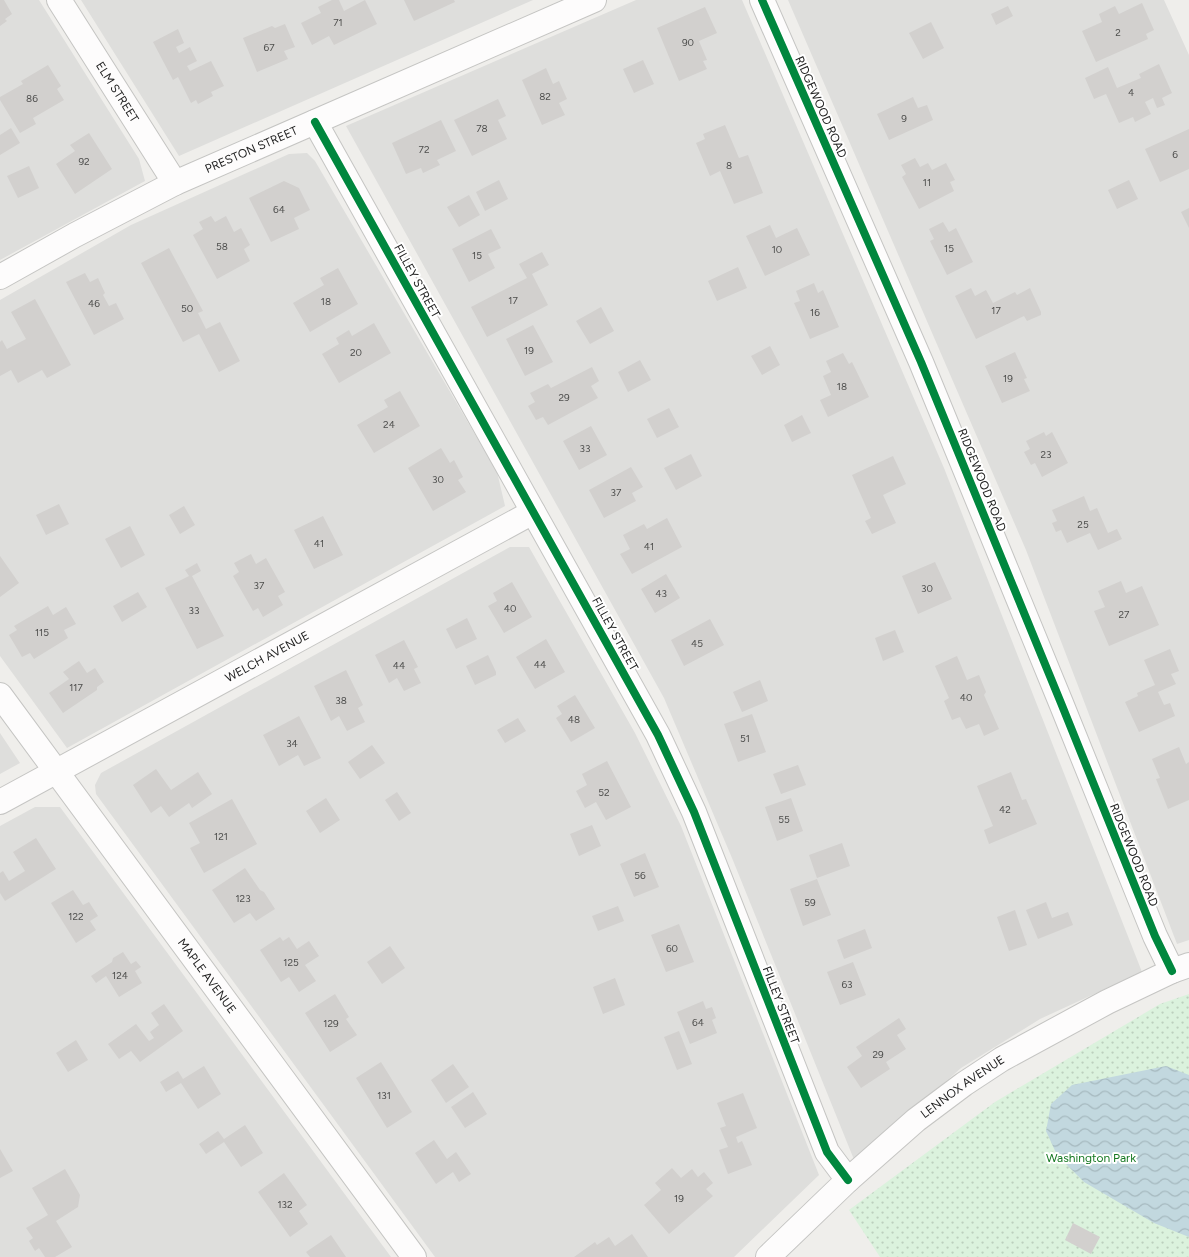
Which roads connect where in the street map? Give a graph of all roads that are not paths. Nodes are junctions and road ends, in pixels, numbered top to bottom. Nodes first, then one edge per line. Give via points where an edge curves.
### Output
1 (59, 0) edge
2 (594, 0) edge
3 (762, 0) edge
4 (315, 122) junction
5 (174, 183) junction
6 (0, 277) edge
7 (533, 512) junction
8 (0, 695) edge
9 (56, 771) junction
10 (0, 802) edge
11 (1180, 968) edge
12 (848, 1180) junction
13 (414, 1257) edge
14 (768, 1257) edge

1 - 5 street, ELM STREET
2 - 4 street, PRESTON STREET
3 - 11 street, RIDGEWOOD ROAD via 925,372 1154,936
4 - 5 street, PRESTON STREET
4 - 7 street, FILLEY STREET
5 - 6 street, PRESTON STREET
7 - 9 street, WELCH AVENUE
7 - 12 street, FILLEY STREET via 658,735 694,812 827,1152
8 - 9 street, MAPLE AVENUE
9 - 10 street, WELCH AVENUE
9 - 13 street, MAPLE AVENUE
11 - 12 street, LENNOX AVENUE via 1107,1002 1002,1059 916,1120
12 - 14 street, LENNOX AVENUE

